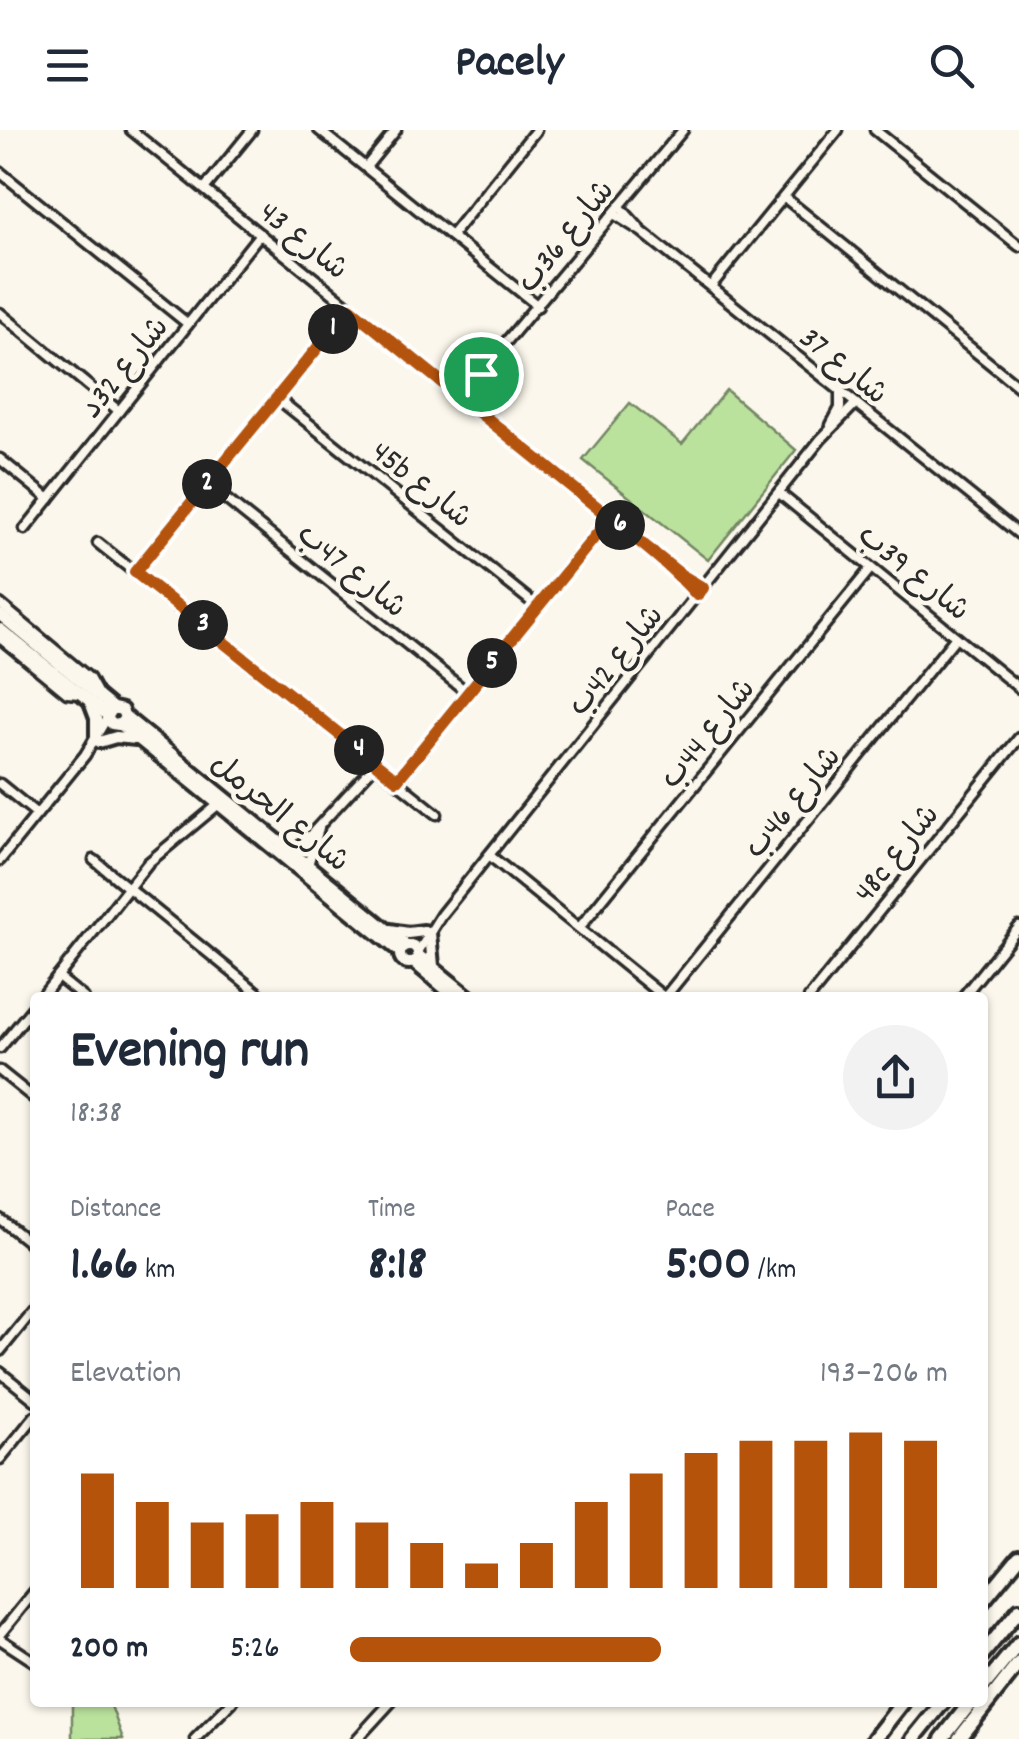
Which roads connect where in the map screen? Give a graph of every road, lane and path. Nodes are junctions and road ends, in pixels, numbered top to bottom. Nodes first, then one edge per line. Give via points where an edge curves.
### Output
1 (131, 130) edge
2 (320, 130) edge
3 (396, 130) edge
4 (536, 130) edge
5 (683, 130) edge
6 (838, 130) edge
7 (875, 130) edge
8 (250, 131) edge
9 (366, 167) junction
10 (0, 172) edge
11 (204, 189) junction
12 (784, 197) junction
13 (617, 210) junction
14 (260, 234) junction
15 (450, 236) junction
16 (1019, 246) edge
17 (711, 286) junction
18 (538, 306) junction
19 (350, 308) junction
20 (0, 313) edge
21 (188, 324) junction
22 (1019, 387) edge
23 (840, 392) junction
24 (277, 398) junction
25 (462, 398) junction
26 (855, 404) junction
27 (120, 411) junction
28 (826, 434) junction
29 (0, 459) edge
30 (207, 484) junction
31 (779, 493) junction
32 (49, 499) junction
33 (610, 518) junction
34 (25, 529) dead end
35 (1019, 534) edge
36 (98, 543) dead end
37 (871, 568) junction
38 (135, 572) junction
39 (700, 592) junction
40 (0, 604) edge
41 (538, 607) junction
42 (0, 615) edge
43 (0, 629) edge
44 (956, 637) junction
45 (0, 638) edge
46 (1019, 688) edge
47 (468, 693) junction
48 (90, 697) junction
49 (109, 714) junction
50 (121, 722) junction
51 (1019, 738) edge
52 (98, 740) junction
53 (140, 740) junction
54 (376, 764) junction
55 (397, 780) junction
56 (0, 784) edge
57 (219, 804) junction
58 (37, 814) junction
59 (437, 814) dead end
60 (320, 824) junction
61 (293, 854) junction
62 (489, 855) junction
63 (0, 860) edge
64 (94, 860) dead end
65 (308, 865) junction
66 (130, 888) junction
67 (1019, 927) edge
68 (580, 928) junction
69 (386, 929) junction
70 (427, 932) junction
71 (411, 952) junction
72 (433, 967) junction
73 (58, 976) junction
74 (46, 992) edge
75 (77, 992) edge
76 (257, 992) edge
77 (450, 992) edge
78 (464, 992) edge
79 (659, 992) edge
80 (669, 992) edge
81 (814, 992) edge
82 (967, 992) edge
83 (30, 1011) edge
84 (0, 1048) edge
85 (0, 1070) edge
86 (30, 1095) edge
87 (0, 1219) edge
88 (30, 1244) edge
89 (30, 1314) edge
90 (0, 1351) edge
91 (0, 1372) edge
92 (30, 1396) edge
93 (30, 1422) edge
94 (0, 1460) edge
95 (1019, 1557) edge
96 (988, 1595) edge
97 (30, 1597) edge
98 (1019, 1610) edge
99 (0, 1636) edge
100 (1019, 1643) edge
101 (988, 1648) edge
102 (30, 1658) edge
103 (1019, 1662) edge
104 (988, 1681) edge
105 (988, 1702) edge
106 (227, 1707) edge
107 (385, 1707) edge
108 (899, 1707) edge
109 (940, 1707) edge
110 (967, 1707) edge
111 (984, 1707) edge
112 (874, 1738) edge
113 (195, 1739) edge
114 (356, 1739) edge
115 (914, 1739) edge
116 (942, 1739) edge
117 (959, 1739) edge

1 - 11 street, شارع 43
2 - 9 street
3 - 9 street
4 - 15 street
5 - 13 street, شارع 36ب
6 - 12 street
7 - 16 street
8 - 11 street
9 - 15 street
10 - 21 street
11 - 14 street, شارع 43
12 - 17 street
12 - 22 street
13 - 17 street, شارع 37
13 - 18 street, شارع 36ب
14 - 19 street, شارع 43
14 - 21 street, شارع 32د
15 - 18 street
17 - 23 street, شارع 37
18 - 25 street, شارع 36ب
19 - 24 street
19 - 25 street, شارع 43
20 - 27 street
21 - 27 street, شارع 32د
23 - 26 street, شارع 37
23 - 28 street, شارع 42ب
24 - 30 street
24 - 41 street, 45b شارع
25 - 33 street, شارع 43
26 - 28 street, شارع 42ب
26 - 35 street, شارع 37
27 - 32 street, شارع 32د
28 - 31 street, شارع 42ب
29 - 32 street
30 - 38 street
30 - 47 street, شارع 47ب
31 - 37 street, شارع 39ب
31 - 39 street, شارع 42ب
32 - 34 street, شارع 32د
33 - 39 street, شارع 43
33 - 41 street
36 - 38 street
37 - 44 street, شارع 39ب
37 - 68 street, شارع 44ب
38 - 54 street
39 - 62 street, شارع 42ب
40 - 48 street via 90,678
41 - 47 street
42 - 48 street
43 - 48 street
44 - 46 street, شارع 39ب
44 - 80 street, شارع 46ب
45 - 48 street via 67,692
47 - 55 street
48 - 49 street
48 - 52 street
49 - 50 street via 120,708
49 - 52 street
50 - 52 street
50 - 53 street, شارع الحرمل
50 - 61 street, شارع الحرمل
51 - 81 street, 48c شارع
52 - 53 street
52 - 58 street
53 - 57 street, شارع الحرمل
54 - 55 street
54 - 60 street
55 - 59 street
56 - 58 street
57 - 66 street via 148,864
57 - 71 street, شارع الحرمل
58 - 63 street
60 - 61 street
60 - 65 street
61 - 65 street, شارع الحرمل
62 - 68 street
62 - 70 street, شارع 42ب
64 - 66 street
65 - 69 street, شارع الحرمل
66 - 73 street
66 - 76 street
67 - 82 street
68 - 79 street
69 - 70 street
69 - 71 street, شارع الحرمل
70 - 71 street, شارع 42ب
70 - 72 street
71 - 72 street, شارع الحرمل
71 - 77 street, شارع الحرمل
72 - 78 street, شارع الحرمل
73 - 74 street
73 - 75 street
83 - 84 street
85 - 86 street
87 - 88 street
89 - 90 street
91 - 92 street
93 - 94 street
95 - 96 highway
97 - 99 street
98 - 101 highway
99 - 102 street
100 - 104 highway
103 - 105 highway
106 - 113 street
107 - 114 street
108 - 112 highway
109 - 115 highway
110 - 116 highway
111 - 117 highway

